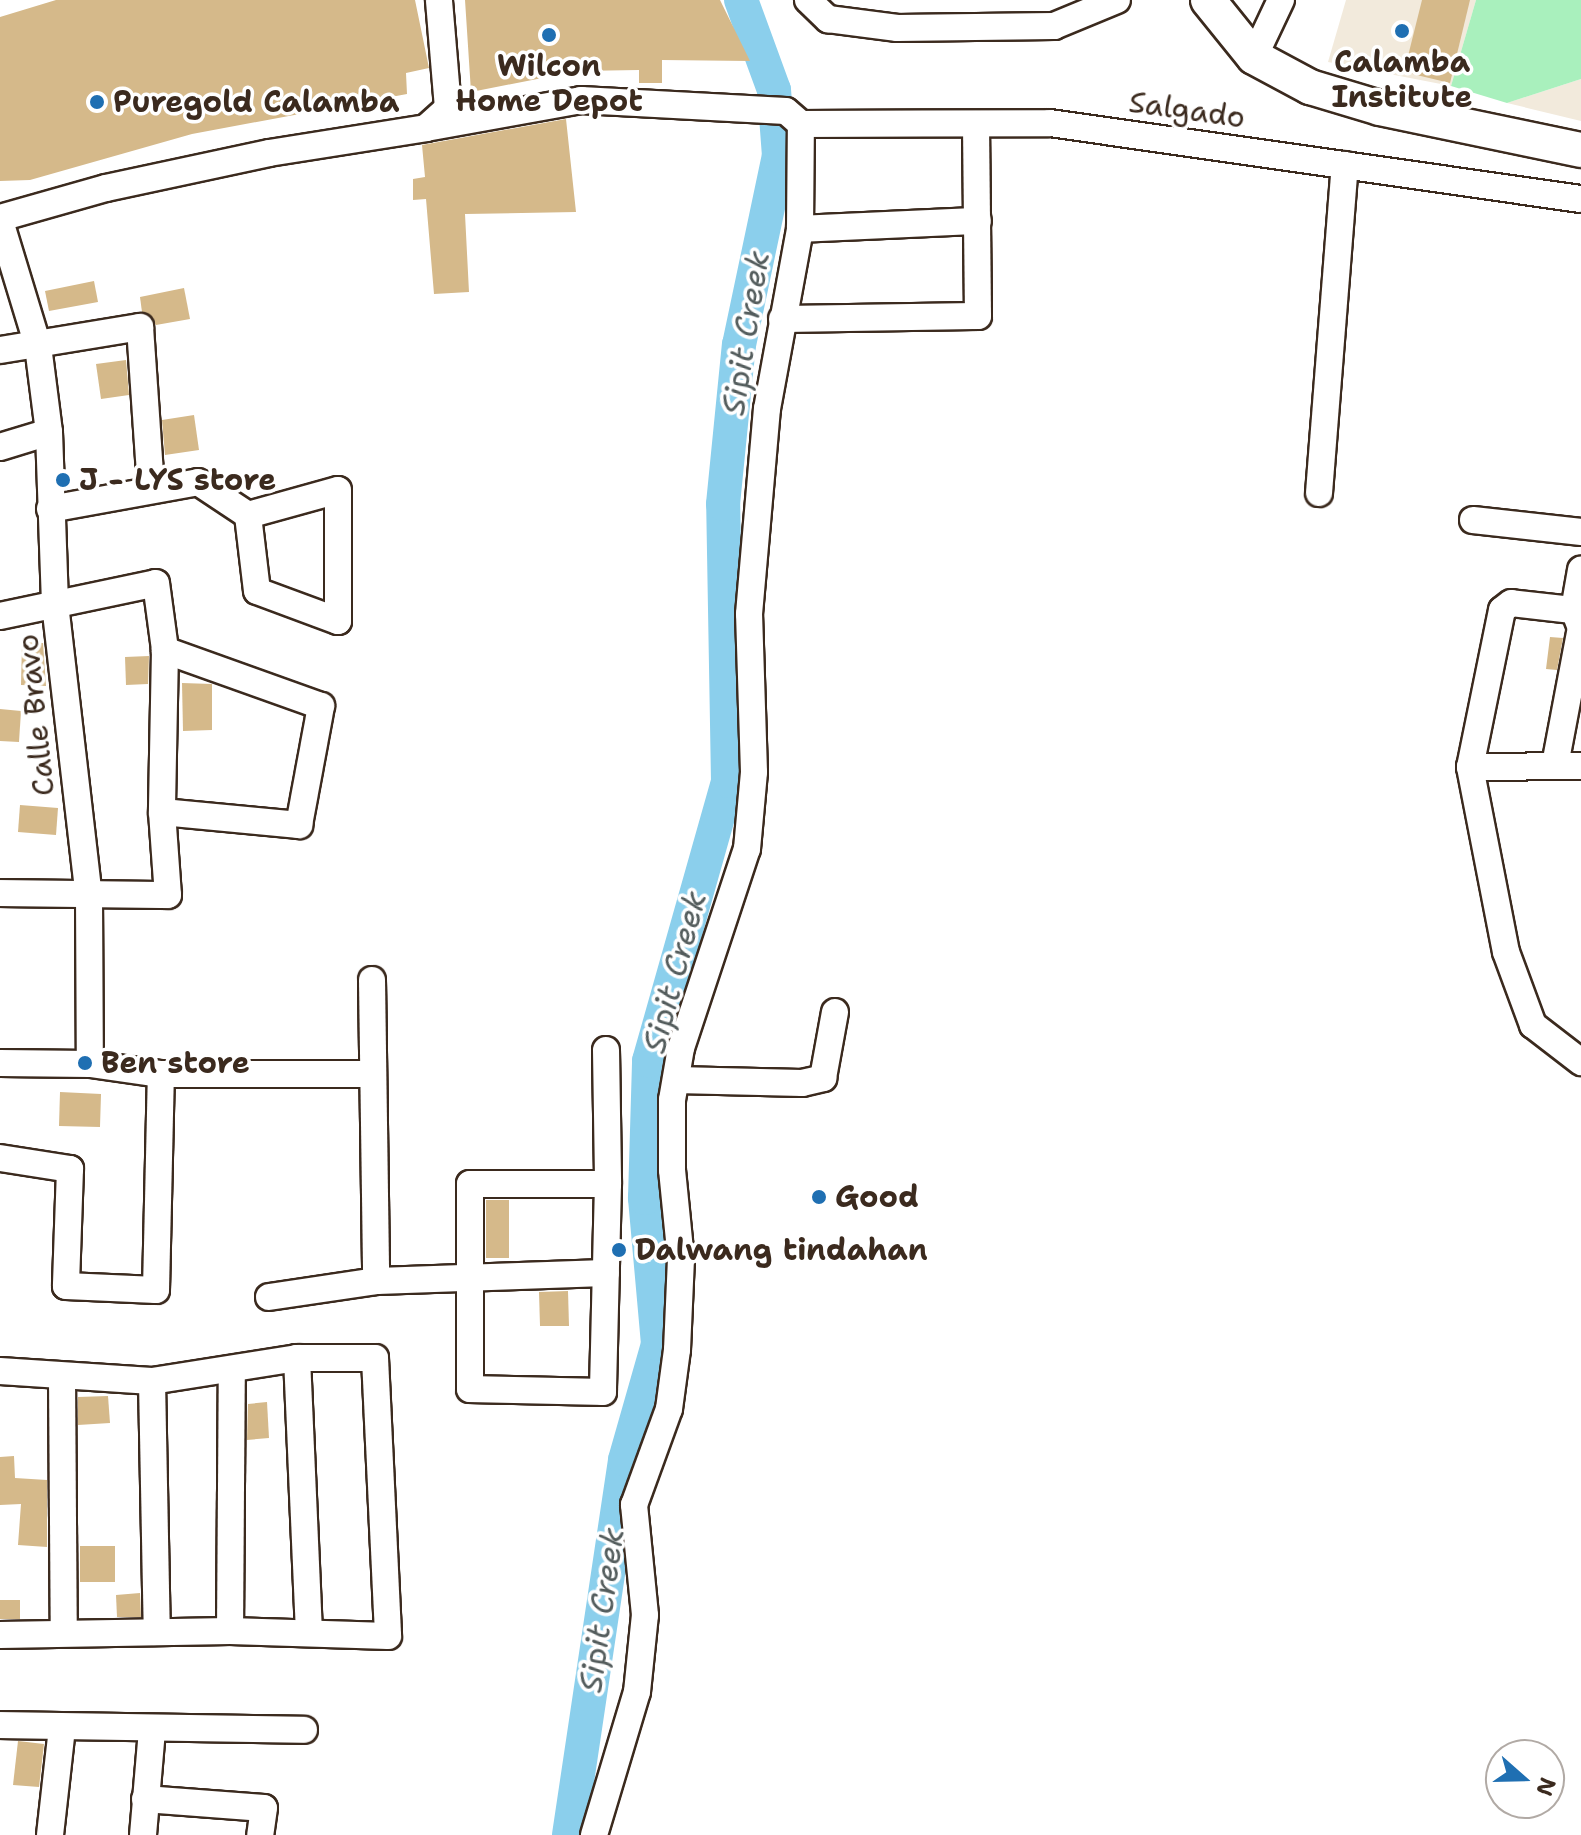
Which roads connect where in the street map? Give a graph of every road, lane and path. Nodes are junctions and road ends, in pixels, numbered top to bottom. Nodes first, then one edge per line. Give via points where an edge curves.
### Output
1 (439, 0) edge
2 (808, 0) edge
3 (1117, 0) edge
4 (1208, 0) edge
5 (1281, 0) edge
6 (1053, 13) edge
7 (1254, 57) junction
8 (793, 118) junction
9 (976, 124) junction
10 (426, 128) junction
11 (1581, 150) edge
12 (1345, 165) junction
13 (1581, 199) edge
14 (0, 219) edge
15 (978, 221) junction
16 (800, 229) junction
17 (782, 319) junction
18 (38, 346) junction
19 (0, 350) edge
20 (49, 432) junction
21 (0, 447) edge
22 (151, 489) junction
23 (1319, 493) dead end
24 (50, 509) junction
25 (248, 515) junction
26 (1473, 520) dead end
27 (1581, 532) edge
28 (1581, 570) edge
29 (55, 604) junction
30 (1578, 611) edge
31 (0, 616) edge
32 (165, 650) junction
33 (1568, 765) edge
34 (1470, 767) junction
35 (162, 812) junction
36 (0, 893) edge
37 (89, 897) junction
38 (372, 980) dead end
39 (835, 1012) dead end
40 (606, 1050) dead end
41 (1581, 1062) edge
42 (0, 1063) edge
43 (90, 1064) junction
44 (161, 1074) junction
45 (373, 1074) junction
46 (676, 1080) junction
47 (0, 1158) edge
48 (608, 1184) junction
49 (606, 1273) junction
50 (471, 1278) junction
51 (376, 1281) junction
52 (269, 1297) dead end
53 (297, 1358) junction
54 (232, 1369) junction
55 (0, 1371) edge
56 (62, 1376) junction
57 (152, 1381) junction
58 (230, 1631) junction
59 (157, 1632) junction
60 (309, 1632) junction
61 (64, 1633) junction
62 (0, 1635) edge
63 (0, 1725) edge
64 (62, 1728) junction
65 (152, 1729) junction
66 (304, 1730) dead end
67 (145, 1799) junction
68 (50, 1835) edge
69 (143, 1835) edge
70 (260, 1835) edge
71 (594, 1835) edge

1 - 10 street via 448,108
2 - 6 street via 818,15 852,25
3 - 6 street
4 - 7 main road
5 - 7 street
7 - 11 main road via 1310,87 1380,108
8 - 9 street, Salgado
8 - 10 street, Salgado via 758,108 581,100
8 - 16 street
9 - 12 street, Salgado via 1050,123
9 - 15 street
10 - 14 street, Salgado via 136,182
12 - 13 street, Salgado
12 - 23 street
14 - 18 street, Calle Bravo
15 - 16 street
15 - 17 street via 978,316
16 - 17 street
17 - 46 street via 767,409 749,614 754,772 747,849 681,1048
18 - 19 street
18 - 20 street, Calle Bravo
18 - 22 street via 140,327
20 - 21 street
20 - 24 street, Calle Bravo
22 - 24 street
22 - 25 street via 198,482
24 - 29 street, Calle Bravo
25 - 25 street via 257,591 338,621 338,490
26 - 27 street
28 - 30 street
29 - 31 street
29 - 32 street via 156,583
29 - 37 street, Calle Bravo
30 - 33 street via 1581,628
30 - 34 street via 1511,603 1502,610
32 - 35 street
32 - 35 street via 321,706 299,825
33 - 34 street
34 - 41 street via 1506,952 1533,1025
35 - 37 street via 168,895
36 - 37 street
37 - 43 street, Calle Bravo
38 - 45 street
39 - 46 street via 823,1078 789,1083
40 - 48 street
42 - 43 street
43 - 44 street
44 - 45 street
44 - 47 street via 156,1290 66,1286 70,1169
45 - 51 street
46 - 71 street via 672,1170 681,1260 677,1350 669,1409 634,1505 645,1615 637,1692
48 - 49 street
48 - 50 street via 470,1184
49 - 50 street
49 - 50 street via 603,1392 470,1389
50 - 51 street
51 - 52 street
53 - 54 street
53 - 60 street
53 - 60 street via 375,1358 388,1636
54 - 57 street
54 - 58 street
55 - 56 street
56 - 57 street
56 - 61 street
57 - 59 street
58 - 59 street
58 - 60 street
59 - 61 street
61 - 62 street
63 - 64 street
64 - 65 street
64 - 68 street
65 - 66 street
65 - 67 street
67 - 69 street
67 - 70 street via 264,1808

